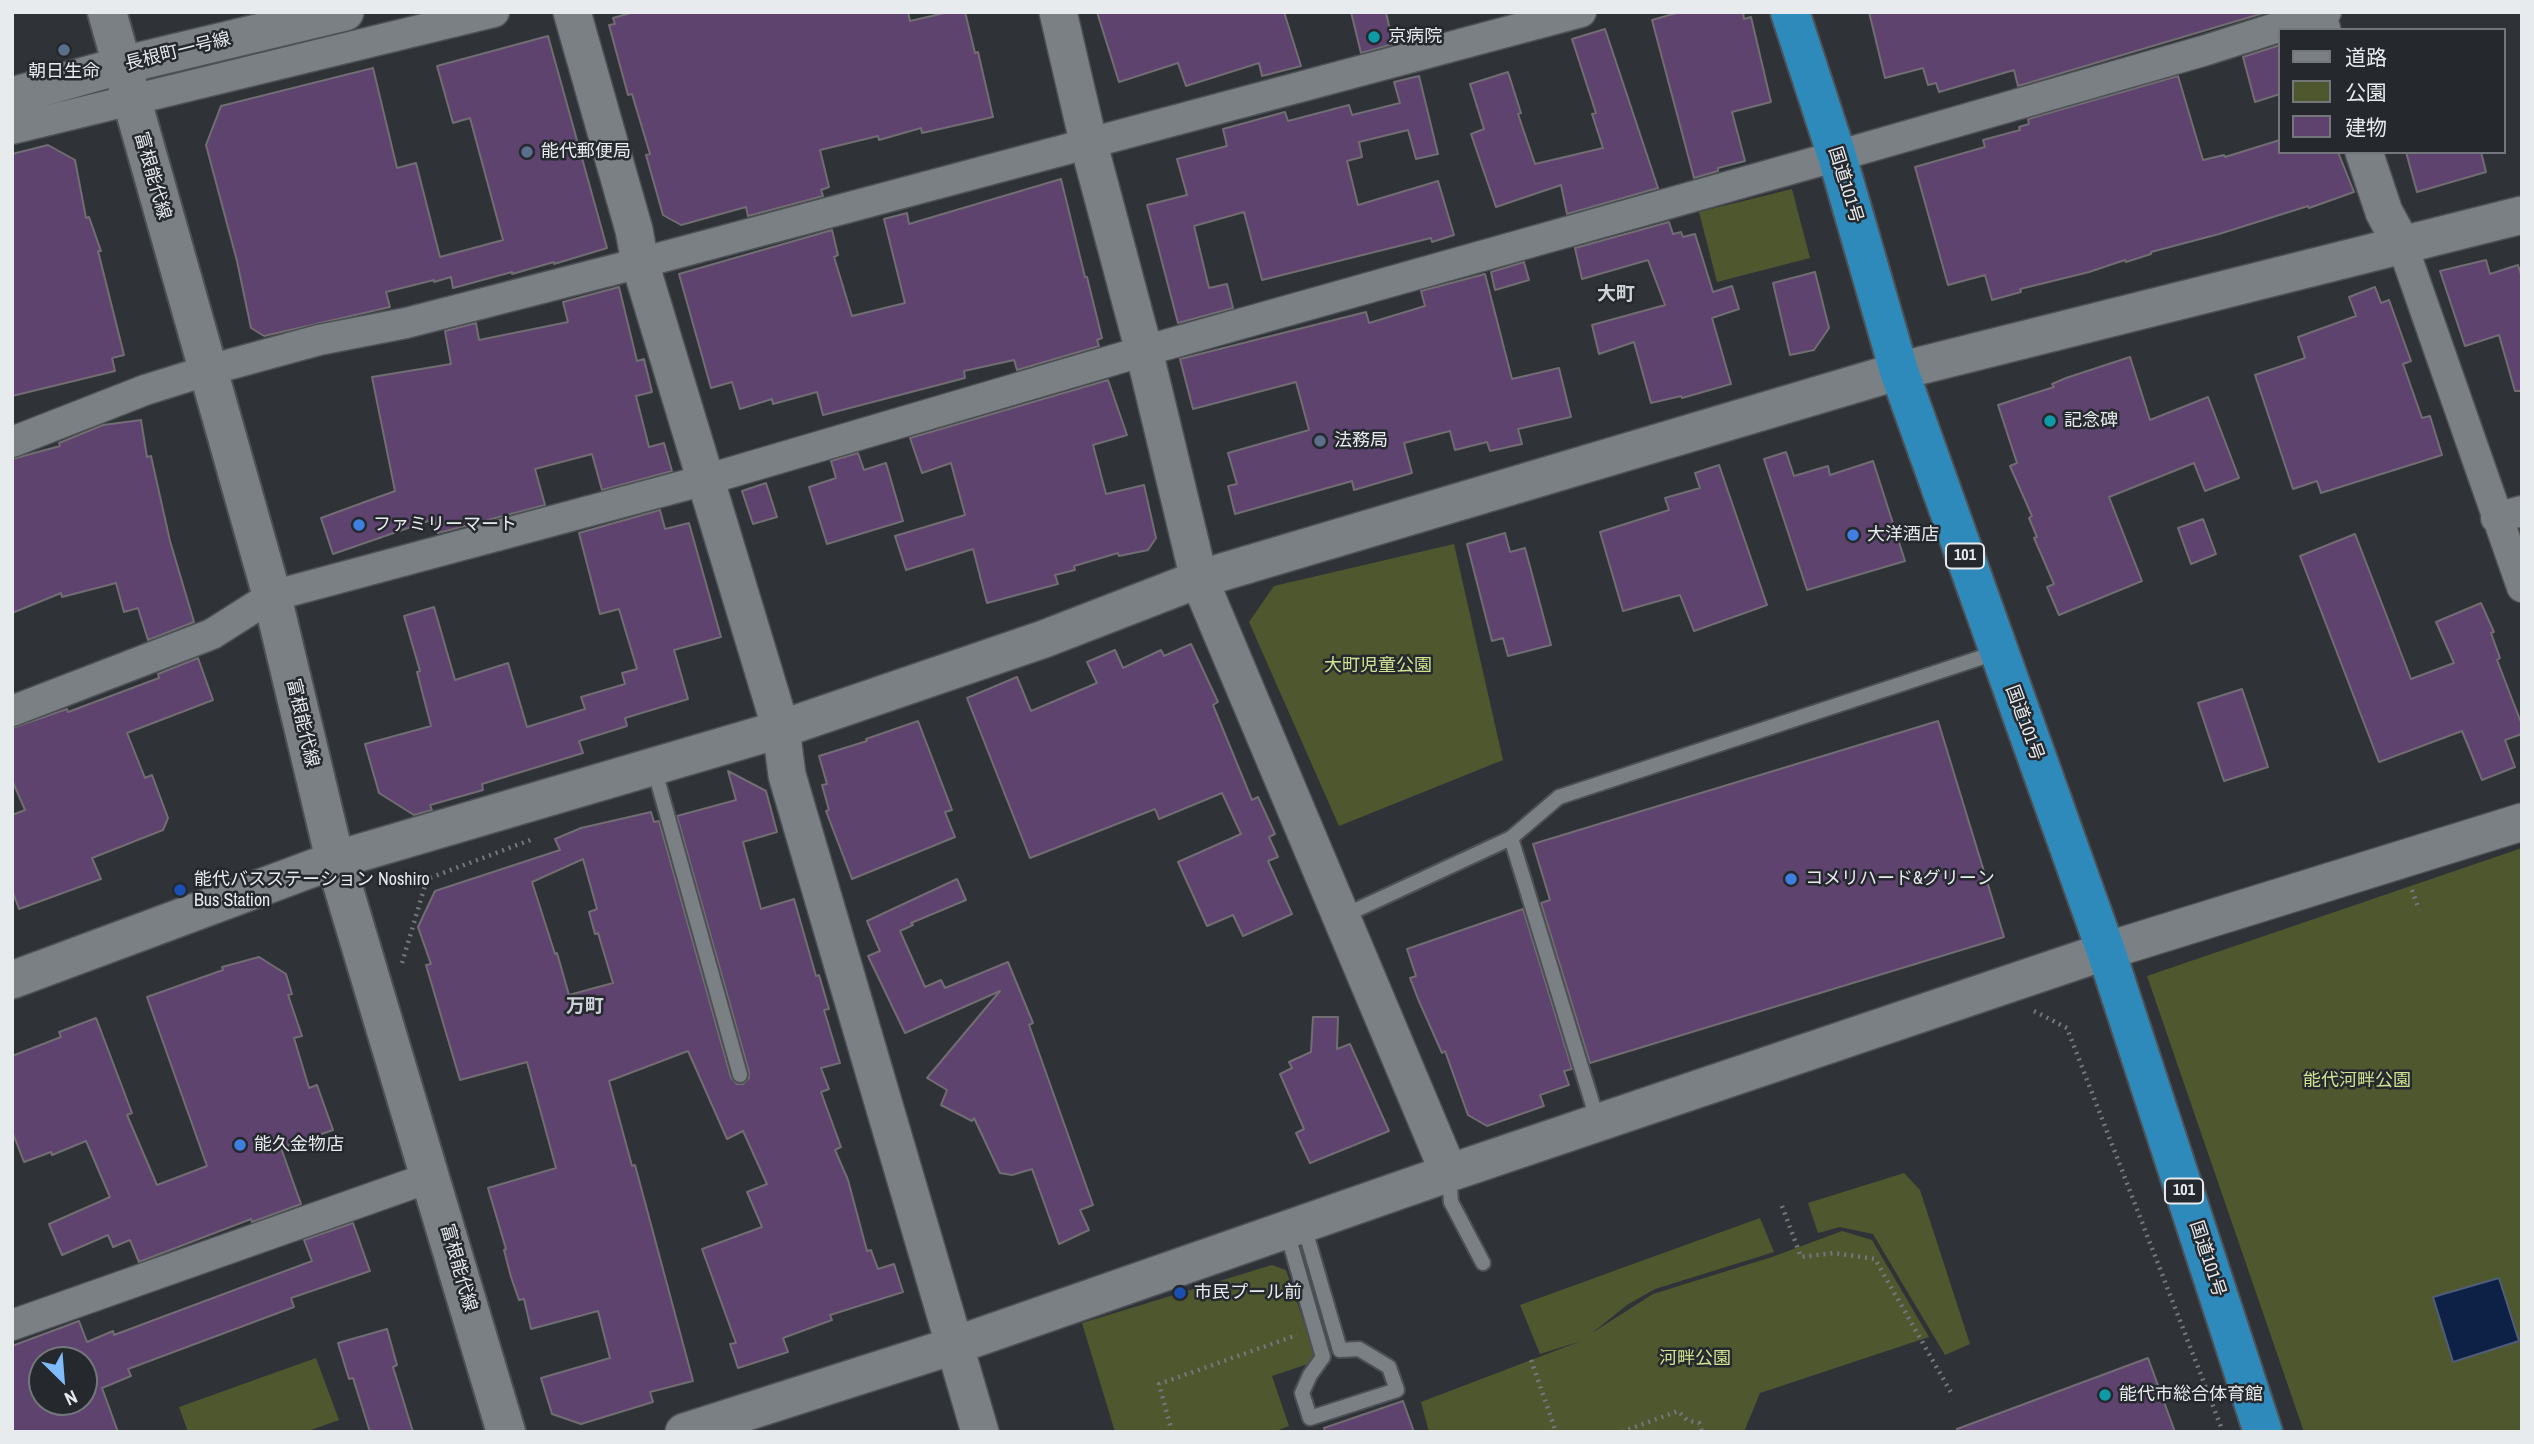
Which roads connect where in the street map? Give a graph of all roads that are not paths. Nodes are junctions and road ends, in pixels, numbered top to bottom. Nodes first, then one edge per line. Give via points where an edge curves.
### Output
1 (107, 12) edge
2 (345, 12) edge
3 (494, 12) edge
4 (572, 12) edge
5 (1058, 12) edge
6 (1581, 12) edge
7 (1790, 12) edge
8 (2320, 17) edge
9 (2282, 28) edge
10 (2278, 29) edge
11 (127, 82) junction
12 (12, 96) edge
13 (12, 129) edge
14 (1089, 145) junction
15 (2365, 154) edge
16 (1837, 156) junction
17 (2522, 215) edge
18 (2403, 247) junction
19 (640, 263) junction
20 (1144, 351) junction
21 (209, 370) junction
22 (1899, 371) junction
23 (12, 442) edge
24 (705, 480) junction
25 (2509, 515) edge
26 (1199, 579) junction
27 (2522, 587) edge
28 (272, 596) junction
29 (1999, 652) junction
30 (12, 711) edge
31 (781, 729) junction
32 (653, 766) junction
33 (2522, 822) edge
34 (1511, 838) junction
35 (335, 860) junction
36 (1341, 917) junction
37 (2106, 951) junction
38 (12, 980) edge
39 (740, 1075) dead end
40 (1598, 1123) junction
41 (1449, 1173) junction
42 (431, 1177) junction
43 (1295, 1227) junction
44 (1483, 1264) dead end
45 (12, 1325) edge
46 (956, 1345) junction
47 (506, 1432) edge
48 (684, 1432) edge
49 (980, 1432) edge
50 (2263, 1432) edge

1 - 11 main road, 富根能代線
2 - 11 street, 長根町一号線
3 - 11 street
4 - 19 street
5 - 14 street
6 - 14 street
7 - 16 highway, 国道101号 / 101
8 - 9 street
10 - 16 street
11 - 12 street, 長根町一号線
11 - 13 street
11 - 21 main road, 富根能代線
14 - 19 street
14 - 20 street
15 - 18 street
16 - 20 street
16 - 22 highway, 国道101号 / 101
17 - 18 street
18 - 22 street
18 - 25 street
19 - 21 street
19 - 24 street
20 - 24 street
20 - 26 street
21 - 23 street
21 - 28 main road, 富根能代線
22 - 26 street
22 - 29 highway, 国道101号 / 101
24 - 28 street
24 - 31 street
25 - 27 street
26 - 31 street via 1044,639
26 - 36 street
28 - 30 street via 212,634
28 - 35 main road, 富根能代線
29 - 34 lane via 1559,797
29 - 37 highway, 国道101号 / 101
31 - 32 street
31 - 46 street via 788,775
32 - 35 street
32 - 39 lane
33 - 37 street
34 - 36 lane
34 - 40 lane
35 - 38 street
35 - 42 main road, 富根能代線
36 - 41 street
37 - 40 street
37 - 50 highway, 国道101号 / 101
40 - 41 street
41 - 43 street
41 - 44 lane via 1451,1202
42 - 45 street
42 - 47 main road, 富根能代線
43 - 43 lane via 1323,1357 1301,1393 1310,1418 1397,1390 1389,1367 1359,1349 1340,1350
43 - 46 street
46 - 48 street
46 - 49 street

